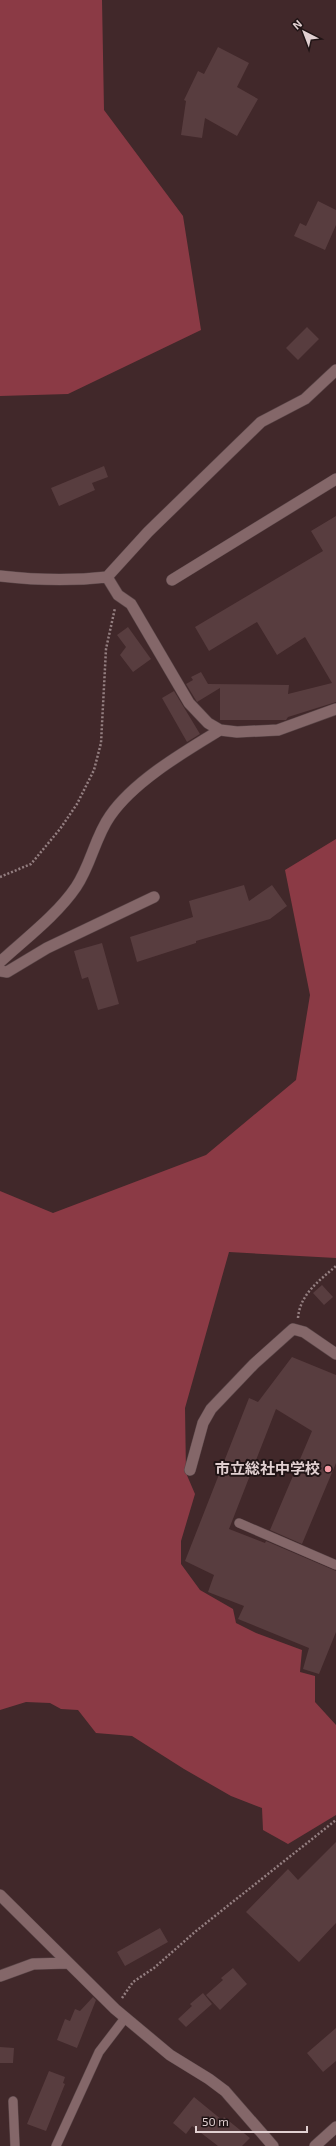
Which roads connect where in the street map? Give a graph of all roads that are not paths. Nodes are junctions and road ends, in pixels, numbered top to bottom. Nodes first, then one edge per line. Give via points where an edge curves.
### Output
1 (336, 370) edge
2 (336, 479) edge
3 (0, 576) edge
4 (107, 577) junction
5 (172, 580) dead end
6 (336, 709) edge
7 (220, 730) junction
8 (154, 897) dead end
9 (0, 962) edge
10 (0, 971) edge
11 (336, 1354) edge
12 (190, 1470) dead end
13 (239, 1523) dead end
14 (336, 1565) edge
15 (0, 1895) edge
16 (68, 1963) junction
17 (0, 1976) edge
18 (125, 2018) junction
19 (13, 2100) dead end
20 (336, 2127) edge
21 (15, 2146) edge
22 (56, 2146) edge
23 (273, 2146) edge
24 (315, 2146) edge

1 - 4 street via 305,399 261,422 148,532
2 - 5 street
3 - 4 street via 30,580
4 - 7 street via 118,594 131,604 190,703 208,722
6 - 7 street via 278,730
7 - 9 street via 173,759 110,815 76,887 46,920
8 - 10 street via 47,948 7,972
11 - 12 street via 304,1332 293,1329 254,1364 211,1409 203,1423
13 - 14 lane
15 - 16 street
16 - 17 street via 34,1964
16 - 18 street
18 - 22 lane via 99,2052
18 - 23 street via 170,2055 225,2091
19 - 21 lane
20 - 24 street

